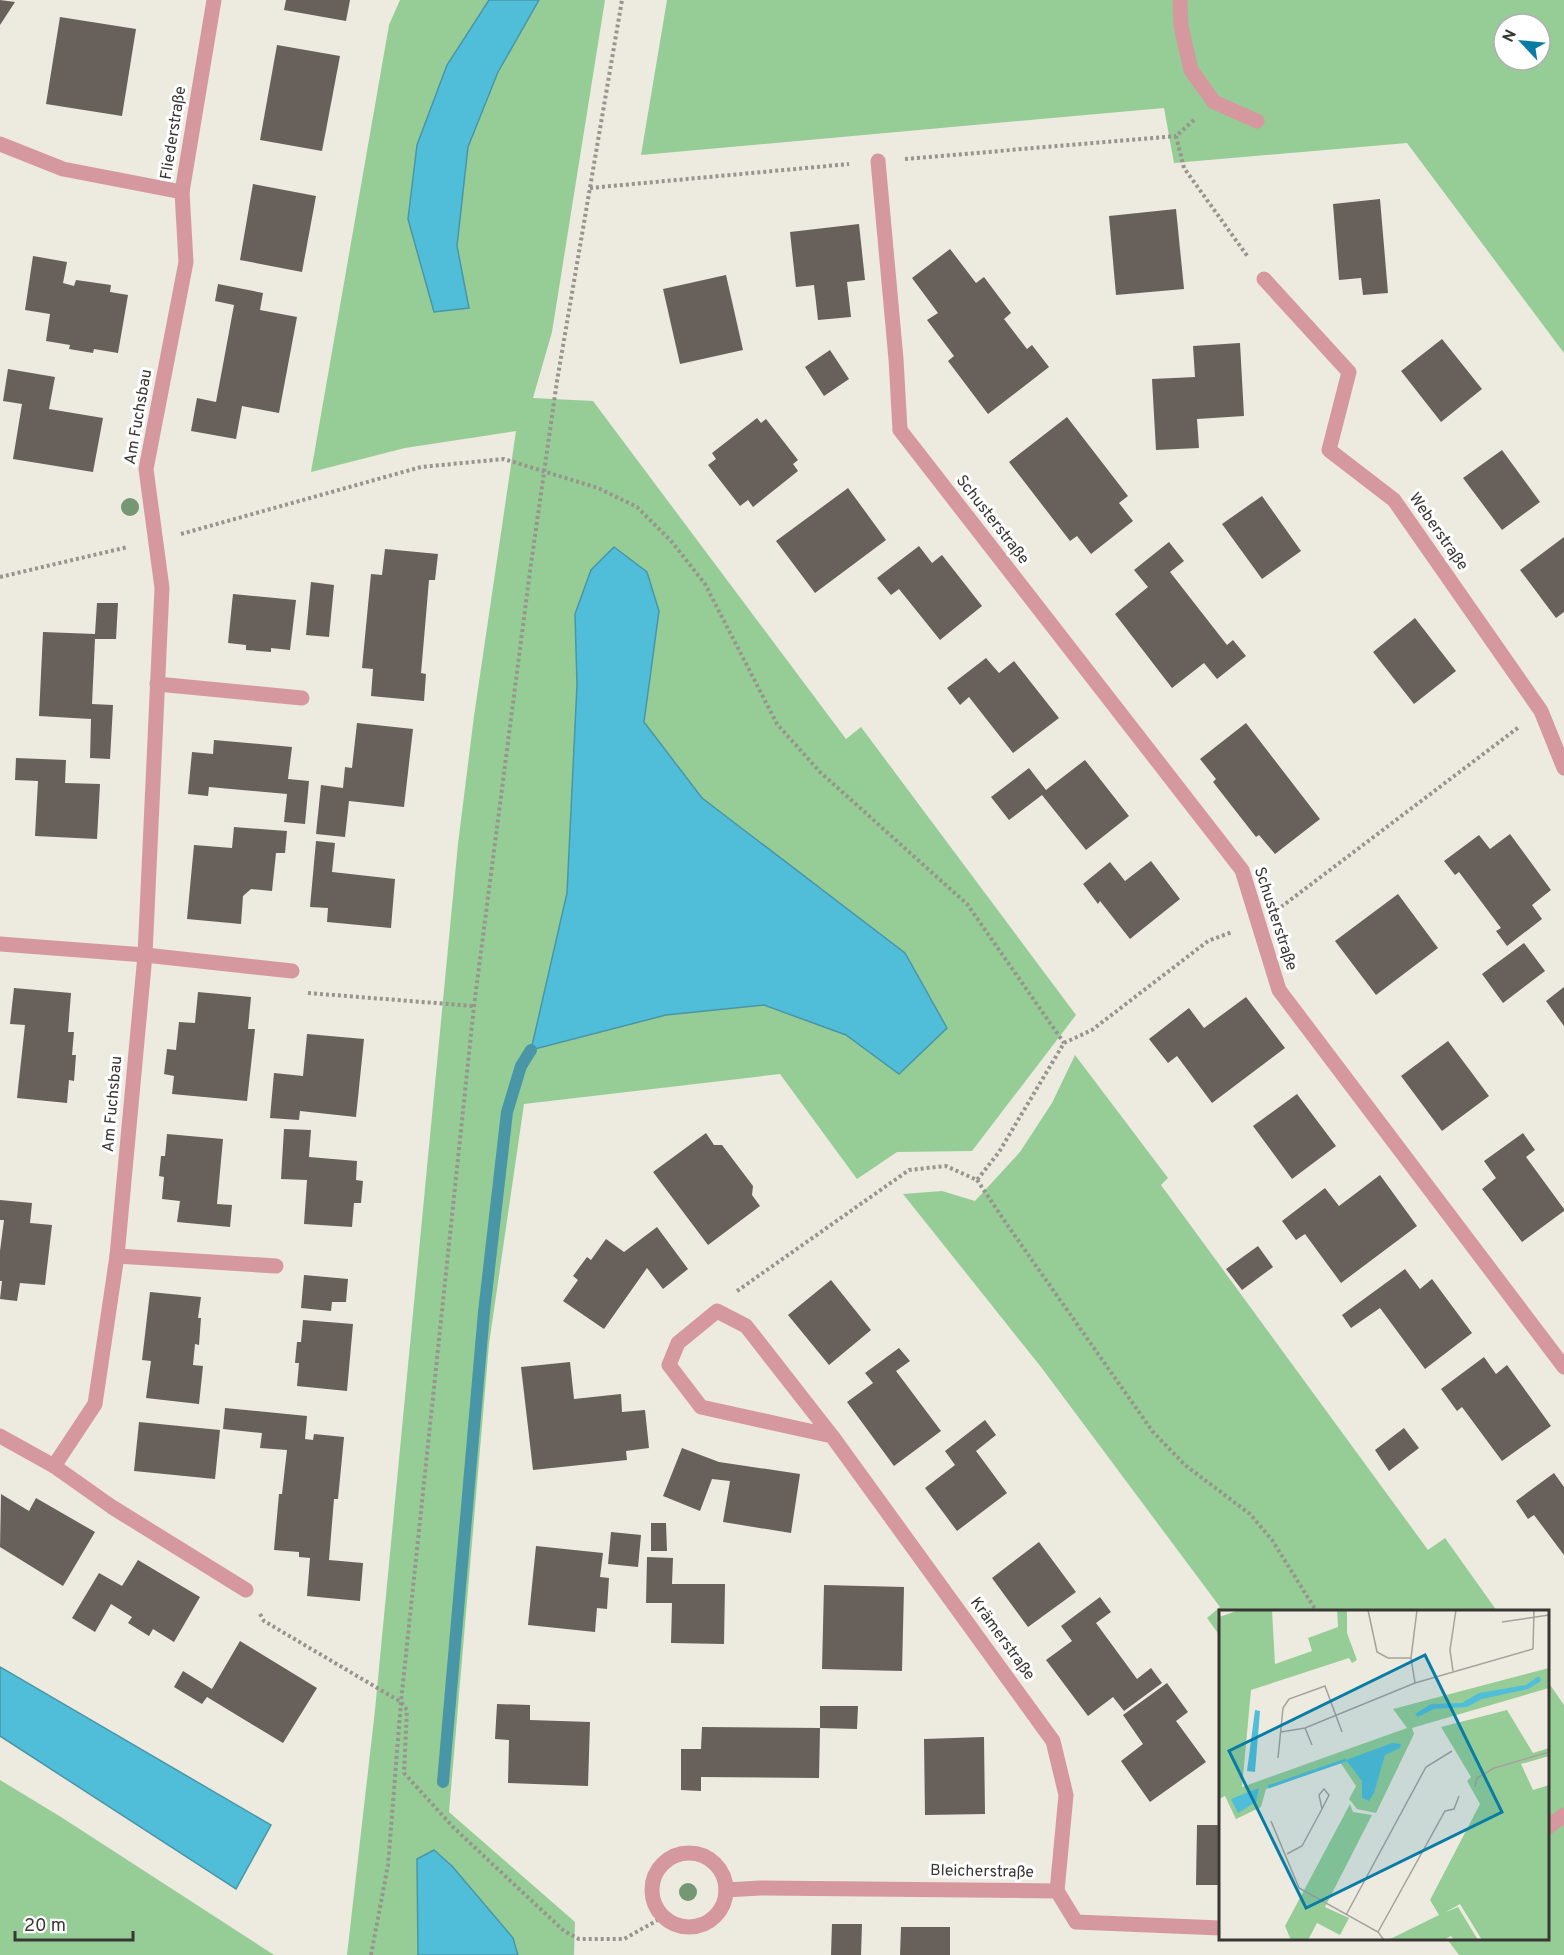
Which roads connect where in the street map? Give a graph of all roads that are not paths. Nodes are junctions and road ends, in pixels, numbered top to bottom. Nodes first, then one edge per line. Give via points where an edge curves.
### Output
1 (214, 0) edge
2 (1180, 0) edge
3 (1257, 122) dead end
4 (0, 144) edge
5 (878, 161) dead end
6 (182, 192) junction
7 (1264, 279) road end
8 (157, 684) junction
9 (302, 698) dead end
10 (1564, 768) edge
11 (0, 944) edge
12 (145, 955) junction
13 (292, 971) road end
14 (117, 1256) junction
15 (276, 1266) dead end
16 (1564, 1367) edge
17 (0, 1436) edge
18 (832, 1436) junction
19 (54, 1466) junction
20 (246, 1590) road end
21 (1564, 1815) edge
22 (1549, 1826) edge
23 (726, 1890) junction
24 (1057, 1891) junction
25 (1219, 1928) edge

1 - 6 street, Fliederstraße
2 - 3 street via 1181,26 1191,70 1215,102
4 - 6 street, Fliederstraße via 63,169
5 - 16 street, Schusterstraße via 900,430 1242,870 1279,990
6 - 8 street, Am Fuchsbau via 186,262 147,469 162,588
7 - 10 street, Weberstraße via 1349,372 1329,450 1394,500 1541,711
8 - 9 street
8 - 12 street, Am Fuchsbau
11 - 12 street
12 - 13 street
12 - 14 street, Am Fuchsbau
14 - 15 street
14 - 19 street, Am Fuchsbau via 95,1404
17 - 19 street
18 - 18 street, Krämerstraße via 701,1407 669,1365 678,1343 717,1311 746,1326
18 - 24 street, Krämerstraße via 1053,1741 1066,1796
19 - 20 street
21 - 22 street
23 - 23 street via 716,1917 689,1928 663,1917 652,1890 663,1864 675,1855 690,1853 716,1864 724,1876
23 - 24 street, Bleicherstraße
24 - 25 street via 1076,1922

